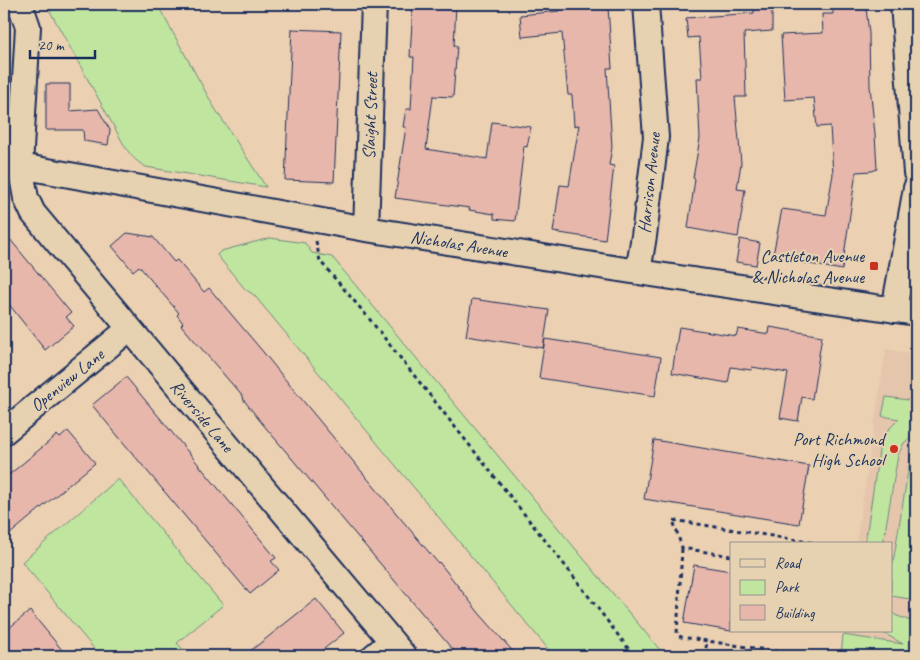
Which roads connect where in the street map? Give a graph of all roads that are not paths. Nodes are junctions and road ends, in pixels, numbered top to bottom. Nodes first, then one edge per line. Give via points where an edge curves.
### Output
1 (20, 4) edge
2 (374, 4) edge
3 (646, 4) edge
4 (903, 4) edge
5 (912, 47) edge
6 (12, 165) edge
7 (916, 173) edge
8 (916, 188) edge
9 (366, 229) junction
10 (638, 272) junction
11 (905, 312) edge
12 (130, 329) junction
13 (4, 432) edge
14 (390, 651) edge

1 - 6 street, Riverside Lane via 28,27
2 - 9 street, Slaight Street
3 - 10 street, Harrison Avenue via 656,137
4 - 5 street
5 - 7 street
6 - 9 street, Nicholas Avenue
6 - 12 street, Riverside Lane via 33,213
8 - 11 street
9 - 10 street, Nicholas Avenue
10 - 11 street, Nicholas Avenue
12 - 13 street, Openview Lane
12 - 14 street, Riverside Lane

